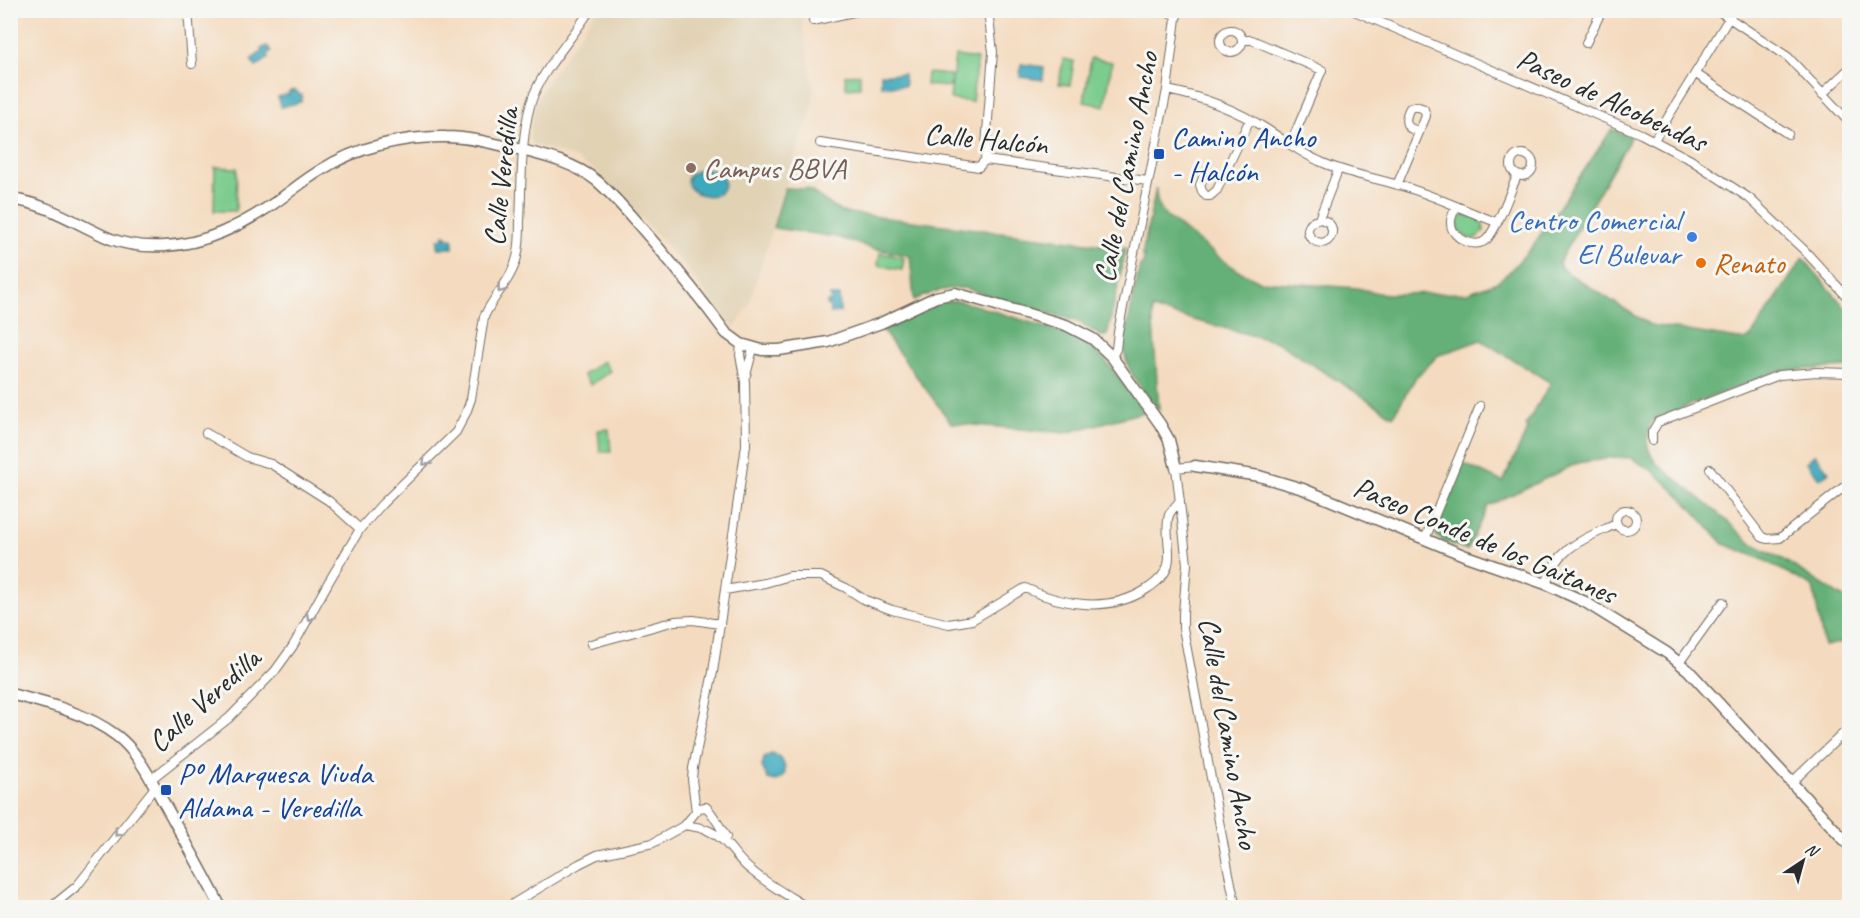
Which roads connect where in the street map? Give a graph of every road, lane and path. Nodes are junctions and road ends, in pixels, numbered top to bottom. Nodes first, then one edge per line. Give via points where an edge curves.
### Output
1 (188, 10) edge
2 (590, 10) edge
3 (862, 10) edge
4 (988, 10) edge
5 (1163, 10) edge
6 (1602, 10) edge
7 (1717, 10) edge
8 (1356, 11) edge
9 (1177, 13) edge
10 (1731, 14) edge
11 (813, 21) dead end
12 (1242, 40) dead end
13 (1586, 43) dead end
14 (192, 64) dead end
15 (1850, 68) edge
16 (1696, 74) junction
17 (1167, 90) junction
18 (1822, 94) junction
19 (1250, 119) junction
20 (1850, 123) edge
21 (1419, 130) dead end
22 (1788, 134) dead end
23 (1654, 140) junction
24 (820, 143) dead end
25 (1290, 145) junction
26 (524, 151) junction
27 (985, 160) junction
28 (1338, 170) junction
29 (1517, 176) dead end
30 (1222, 178) dead end
31 (1148, 181) junction
32 (1397, 185) junction
33 (10, 200) edge
34 (1456, 206) junction
35 (1319, 219) dead end
36 (1496, 222) junction
37 (1850, 300) edge
38 (1118, 332) junction
39 (741, 344) junction
40 (1103, 348) junction
41 (753, 349) junction
42 (1112, 357) junction
43 (1850, 373) edge
44 (745, 382) junction
45 (1480, 406) dead end
46 (206, 433) dead end
47 (1652, 441) dead end
48 (1175, 463) junction
49 (1195, 466) joint
50 (1710, 469) dead end
51 (1850, 482) edge
52 (1180, 500) junction
53 (1616, 524) dead end
54 (360, 529) junction
55 (1425, 539) junction
56 (1546, 584) junction
57 (725, 590) junction
58 (1723, 602) dead end
59 (720, 624) junction
60 (591, 644) dead end
61 (1679, 663) junction
62 (10, 694) edge
63 (1850, 727) edge
64 (153, 783) junction
65 (1791, 783) junction
66 (695, 791) junction
67 (706, 807) junction
68 (695, 813) junction
69 (714, 820) junction
70 (685, 825) junction
71 (704, 829) junction
72 (1850, 846) edge
73 (730, 847) junction
74 (50, 908) edge
75 (221, 908) edge
76 (506, 908) edge
77 (808, 908) edge
78 (1236, 908) edge

1 - 14 street
2 - 26 street, Calle Veredilla via 534,93
3 - 11 street
4 - 27 street via 993,52
5 - 9 street
6 - 13 street
7 - 10 street
8 - 23 street, Paseo de Alcobendas
9 - 17 street, Calle del Camino Ancho
10 - 16 street
10 - 18 street via 1788,57
12 - 25 street via 1252,40 1322,70
15 - 18 street
16 - 22 street
16 - 23 street
17 - 19 street via 1216,103
17 - 31 street, Calle del Camino Ancho
18 - 20 street
19 - 25 street
19 - 30 street
21 - 32 street
23 - 37 street, Paseo de Alcobendas via 1749,198
24 - 27 street, Calle Halcón via 980,167
25 - 28 street
26 - 33 street via 448,137 372,147 322,169 273,204 203,241 165,246 113,240 50,210
26 - 39 street via 571,166 596,180 662,250 726,333
26 -> 54 street, Calle Veredilla via 517,259 484,317 466,413 456,432
27 - 31 street, Calle Halcón
28 - 32 street
28 - 35 street
29 - 36 street
31 - 38 street, Calle del Camino Ancho
32 - 34 street
34 - 36 street
34 - 36 street via 1452,230 1470,243 1487,238
38 - 40 street
38 - 42 street, Calle del Camino Ancho
39 - 41 street
39 - 44 street
40 - 41 street via 1066,325 955,293 936,297 828,342 779,350
40 - 42 street
41 - 44 street
42 - 48 street via 1160,424
43 - 47 street via 1779,375 1658,422
44 - 57 street via 746,446
45 - 55 street
46 - 54 street via 247,457 271,464 328,501
48 - 49 street, Paseo Conde de los Gaitanes
48 - 52 street, Calle del Camino Ancho
49 - 55 street, Paseo Conde de los Gaitanes via 1303,489
50 - 51 street via 1767,539 1780,538
52 - 57 street via 1169,513 1168,565 1162,577 1133,597 1106,605 1075,604 1043,597 1025,588 972,620 949,624 865,600 821,576 790,576
52 - 78 street, Calle del Camino Ancho via 1187,564 1184,628
53 - 56 street via 1570,548 1556,560
54 -> 64 street, Calle Veredilla via 282,663 238,711
55 - 56 street, Paseo Conde de los Gaitanes
56 - 61 street, Paseo Conde de los Gaitanes via 1585,602
57 - 59 street
58 - 61 street
59 - 60 street via 675,621
59 - 66 street via 693,768
61 - 65 street, Paseo Conde de los Gaitanes
62 - 64 street via 80,715 105,728 131,750
63 - 65 street
64 -> 74 street, Calle Veredilla via 77,886
64 - 75 street
65 - 72 street, Paseo Conde de los Gaitanes
66 - 67 street
66 - 68 street
67 - 68 street
67 - 69 street
68 - 70 street
68 - 71 street
69 - 71 street via 711,828
69 - 73 street
70 - 71 street
70 - 76 street via 653,843 597,855
71 - 73 street via 718,835
73 - 77 street via 750,870

